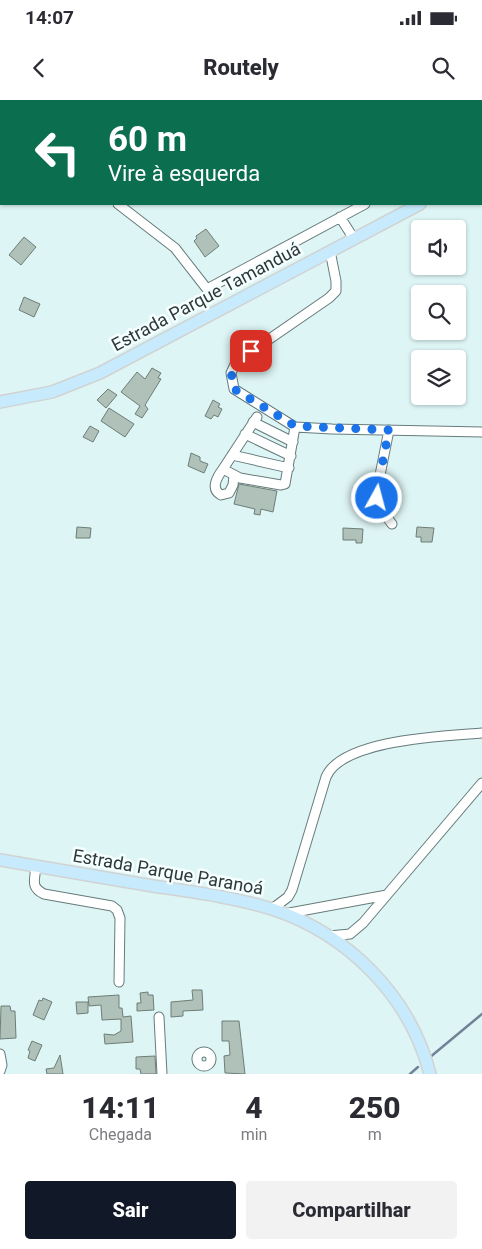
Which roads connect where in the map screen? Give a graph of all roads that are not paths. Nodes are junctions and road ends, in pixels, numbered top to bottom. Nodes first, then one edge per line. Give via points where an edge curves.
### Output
1 (119, 205) edge
2 (363, 205) edge
3 (418, 205) edge
4 (340, 217) junction
5 (354, 239) junction
6 (330, 251) junction
7 (0, 402) edge
8 (295, 426) junction
9 (389, 430) junction
10 (482, 432) edge
11 (245, 434) junction
12 (293, 442) junction
13 (232, 455) junction
14 (291, 456) junction
15 (289, 468) junction
16 (223, 469) junction
17 (234, 476) junction
18 (392, 524) dead end
19 (482, 733) edge
20 (482, 783) edge
21 (0, 860) edge
22 (36, 866) junction
23 (387, 895) junction
24 (272, 910) junction
25 (284, 914) junction
26 (329, 936) junction
27 (119, 982) dead end
28 (159, 1017) dead end
29 (0, 1054) edge
30 (0, 1071) edge
31 (162, 1074) edge
32 (430, 1074) edge

1 - 4 street via 175,248 207,289
2 - 4 street
3 - 5 main road, Estrada Parque Tamanduá
4 - 5 street
5 - 6 main road, Estrada Parque Tamanduá
6 - 7 main road, Estrada Parque Tamanduá via 100,373 52,392
6 - 8 street via 336,291 236,362 231,373 234,389
8 - 9 street
8 - 12 street
9 - 10 street
9 - 18 street via 377,490 380,508
11 - 12 street via 255,419
11 - 13 street
11 - 14 street
12 - 14 street
13 - 15 street
13 - 16 street
14 - 15 street
15 - 17 street via 283,484
16 - 17 street
16 - 17 street via 216,480 215,490 221,496 229,493
19 - 24 street via 396,742 368,749 338,762 326,777 291,894
20 - 23 street
21 - 22 main road, Estrada Parque Paranoá
22 - 24 main road, Estrada Parque Paranoá via 230,898
22 - 27 street via 36,890 112,906 117,910 120,918
23 - 25 street
23 - 26 street via 356,930 350,934
24 - 25 main road, Estrada Parque Paranoá
25 - 26 main road, Estrada Parque Paranoá
26 - 32 main road, Estrada Parque Paranoá via 362,960 388,988 410,1023
28 - 31 street
29 - 30 street

